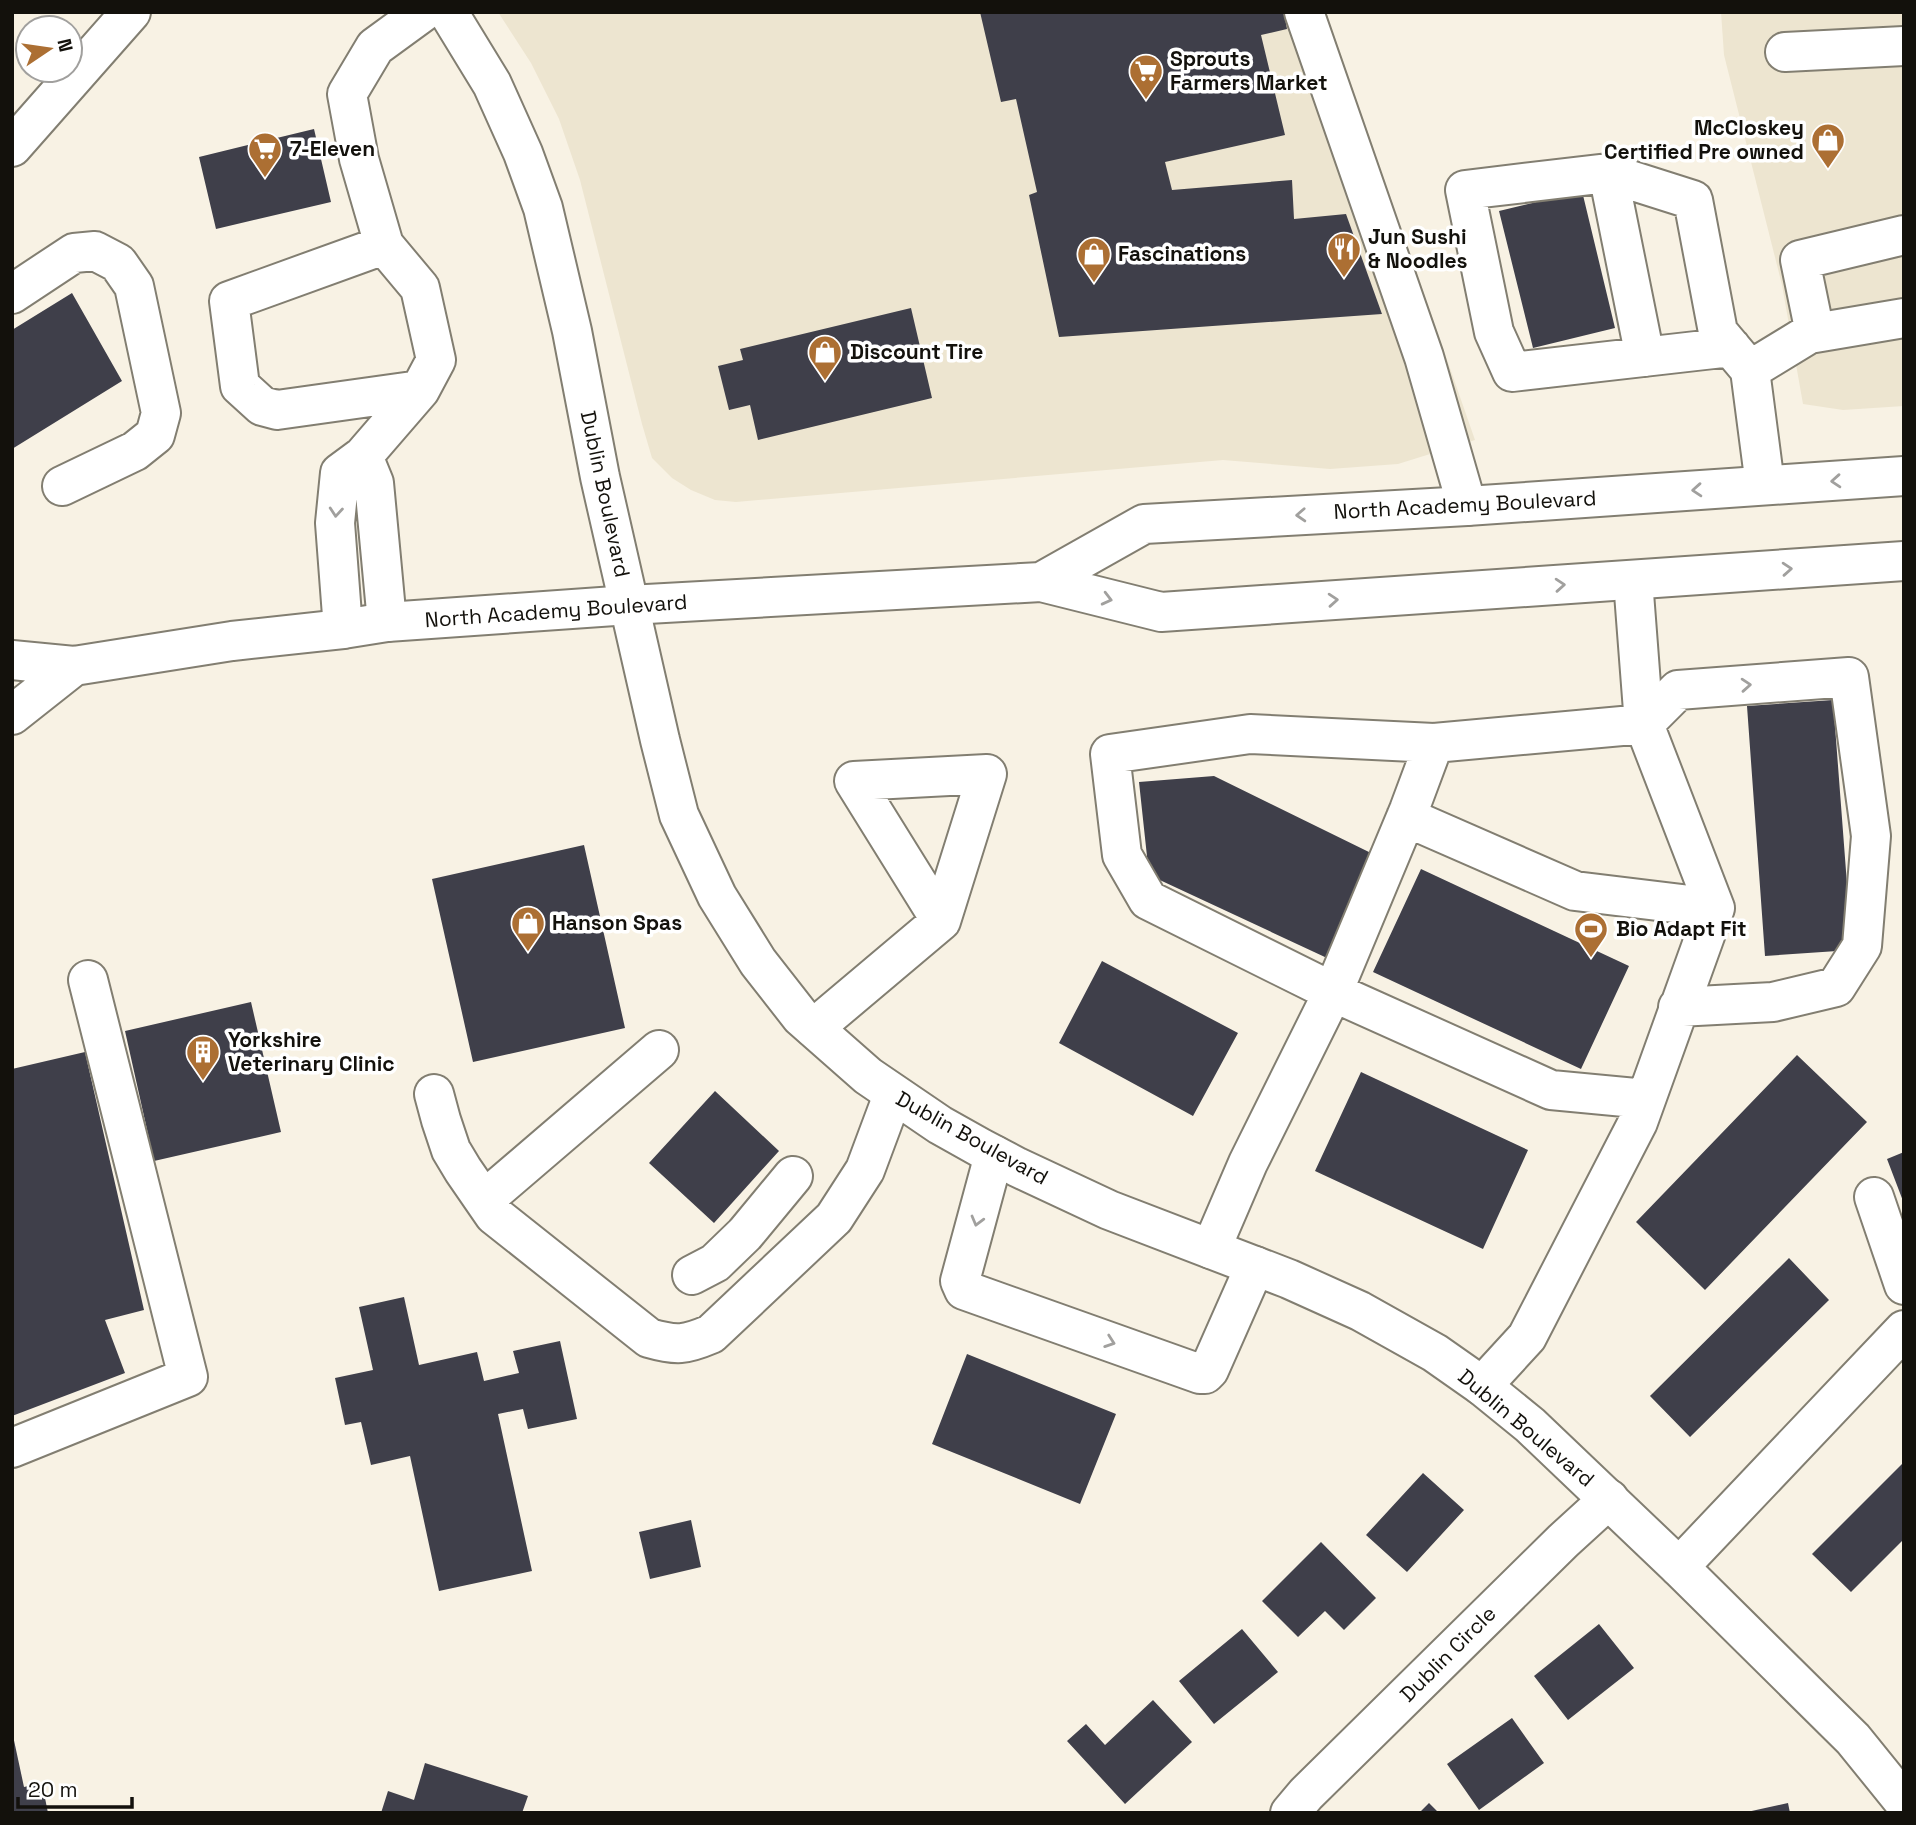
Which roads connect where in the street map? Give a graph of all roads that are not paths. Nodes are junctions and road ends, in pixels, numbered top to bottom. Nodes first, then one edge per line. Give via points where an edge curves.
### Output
1 (131, 12) edge
2 (423, 12) edge
3 (448, 12) edge
4 (1304, 12) edge
5 (1904, 46) edge
6 (1785, 52) dead end
7 (12, 147) edge
8 (1608, 173) junction
9 (1904, 235) edge
10 (384, 245) junction
11 (12, 294) edge
12 (1904, 318) edge
13 (1815, 333) junction
14 (1645, 357) junction
15 (1741, 358) junction
16 (420, 390) junction
17 (363, 456) junction
18 (1904, 476) edge
19 (1765, 485) junction
20 (62, 486) dead end
21 (1467, 506) junction
22 (1904, 561) edge
23 (1633, 580) junction
24 (1041, 582) junction
25 (629, 606) junction
26 (387, 622) junction
27 (343, 629) junction
28 (12, 660) edge
29 (74, 666) junction
30 (12, 715) edge
31 (1644, 724) junction
32 (1434, 743) junction
33 (1406, 817) junction
34 (1715, 908) junction
35 (941, 921) dead end
36 (88, 980) dead end
37 (1333, 992) junction
38 (1678, 1007) junction
39 (814, 1028) junction
40 (659, 1050) dead end
41 (434, 1094) dead end
42 (893, 1095) junction
43 (1646, 1100) junction
44 (994, 1155) junction
45 (793, 1176) dead end
46 (1874, 1197) dead end
47 (484, 1200) junction
48 (1211, 1249) junction
49 (1255, 1266) junction
50 (692, 1275) dead end
51 (1904, 1284) edge
52 (1904, 1330) edge
53 (1482, 1386) junction
54 (12, 1447) edge
55 (1609, 1499) junction
56 (1679, 1567) junction
57 (1904, 1802) edge
58 (1290, 1813) edge

1 - 7 main road
2 - 10 main road via 375,47 347,93 359,159
3 - 25 main road, Dublin Boulevard via 492,84 543,208
4 - 21 main road via 1424,357
5 - 6 main road
8 - 14 main road
8 - 14 main road via 1465,190 1494,331 1512,372
8 - 15 main road via 1693,200 1718,332
9 - 13 main road via 1800,260
10 - 16 main road via 419,288 436,360
10 - 16 main road via 229,301 240,386 262,405 277,410
11 - 20 main road via 74,253 95,251 118,263 134,286 161,413 155,435 135,451
12 - 13 main road
13 - 15 main road
14 - 15 main road
15 - 19 main road
16 - 17 main road
17 - 26 main road via 374,483
17 -> 27 main road via 340,473 335,523
18 -> 19 main road, North Academy Boulevard
19 -> 21 main road, North Academy Boulevard
21 -> 24 main road, North Academy Boulevard via 1144,524
23 -> 22 main road, North Academy Boulevard
24 -> 23 main road, North Academy Boulevard via 1161,612
23 - 31 main road
24 - 25 main road, North Academy Boulevard
25 - 26 main road, North Academy Boulevard
25 - 39 main road, Dublin Boulevard via 679,816 717,896 758,962
26 - 27 main road, North Academy Boulevard
27 - 29 main road, North Academy Boulevard via 232,640
28 - 29 main road, North Academy Boulevard
29 - 30 main road, North Academy Boulevard
31 - 32 main road
31 - 34 main road
31 -> 38 main road via 1678,690 1849,677 1871,836 1862,946 1836,987 1773,1002
32 - 33 main road
32 - 37 main road via 1250,734 1110,754 1122,855 1148,900
33 - 34 main road via 1575,891
33 - 37 main road
34 - 38 main road
35 - 39 main road
36 - 54 main road via 188,1377
37 - 43 main road via 1551,1090
37 - 48 main road
38 - 43 main road
39 - 42 main road, Dublin Boulevard
40 - 47 main road
41 - 47 main road via 452,1150
42 - 44 main road, Dublin Boulevard
42 - 47 main road via 865,1170 834,1218 711,1334 689,1343 649,1338 494,1215
43 - 53 main road via 1527,1337
44 - 48 main road, Dublin Boulevard via 1110,1210
44 -> 49 main road via 960,1281 964,1290 1205,1374
45 - 50 main road via 715,1264
46 - 51 main road
48 - 49 main road, Dublin Boulevard
49 - 53 main road, Dublin Boulevard via 1360,1311
52 - 56 main road
53 - 55 main road, Dublin Boulevard
55 - 56 main road, Dublin Boulevard
55 - 58 main road, Dublin Circle
56 - 57 main road, Dublin Boulevard via 1853,1740

